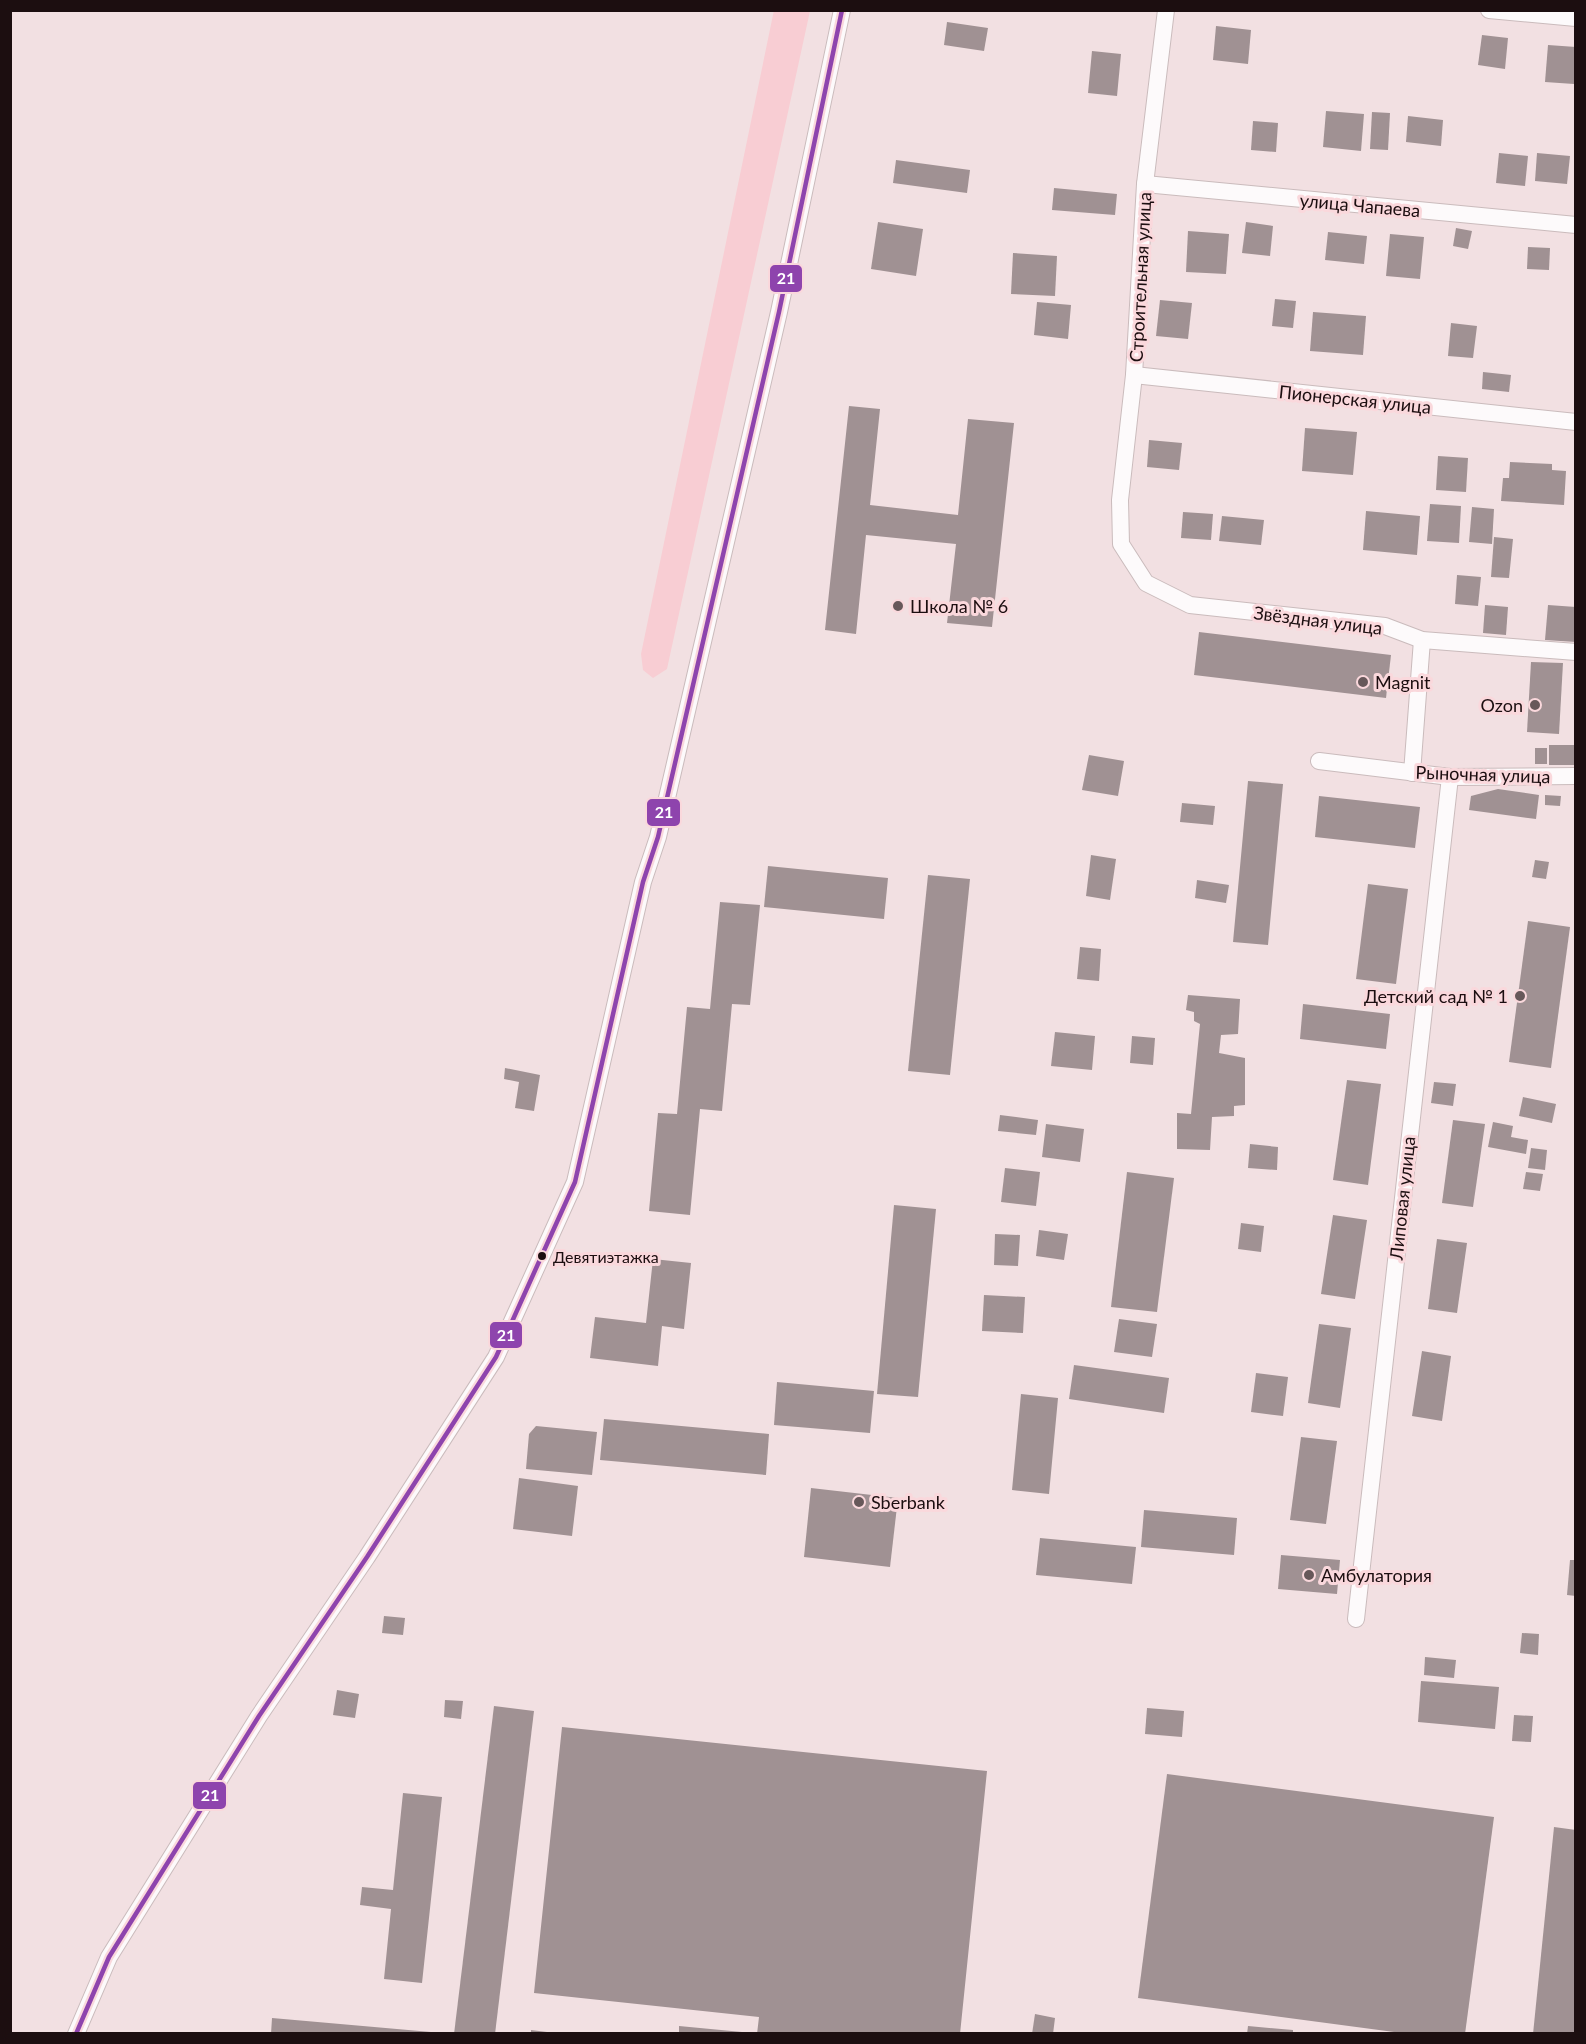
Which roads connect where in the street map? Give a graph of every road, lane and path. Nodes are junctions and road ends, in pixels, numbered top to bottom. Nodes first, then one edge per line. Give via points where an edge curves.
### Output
1 (842, 10) edge
2 (1166, 10) edge
3 (1489, 10) edge
4 (1575, 18) edge
5 (1145, 184) junction
6 (1575, 225) edge
7 (1134, 375) junction
8 (1575, 422) edge
9 (1121, 544) joint
10 (1422, 640) junction
11 (1575, 652) edge
12 (1319, 761) dead end
13 (1412, 772) junction
14 (1575, 776) edge
15 (1450, 777) junction
16 (1356, 1619) dead end
17 (76, 2034) edge

1 - 17 street via 776,323 575,1182 496,1357 259,1716 115,1947
2 - 5 street, Строительная улица
3 - 4 street
5 - 6 street, улица Чапаева
5 - 7 street, Строительная улица
7 - 8 street, Пионерская улица
7 - 9 street, Строительная улица via 1120,500
9 - 10 street, Звёздная улица via 1146,584 1190,605 1385,626
10 - 11 street, Звёздная улица
10 - 13 street
12 - 13 street, Рыночная улица
13 - 15 street, Рыночная улица
14 - 15 street, Рыночная улица
15 - 16 street, Липовая улица

